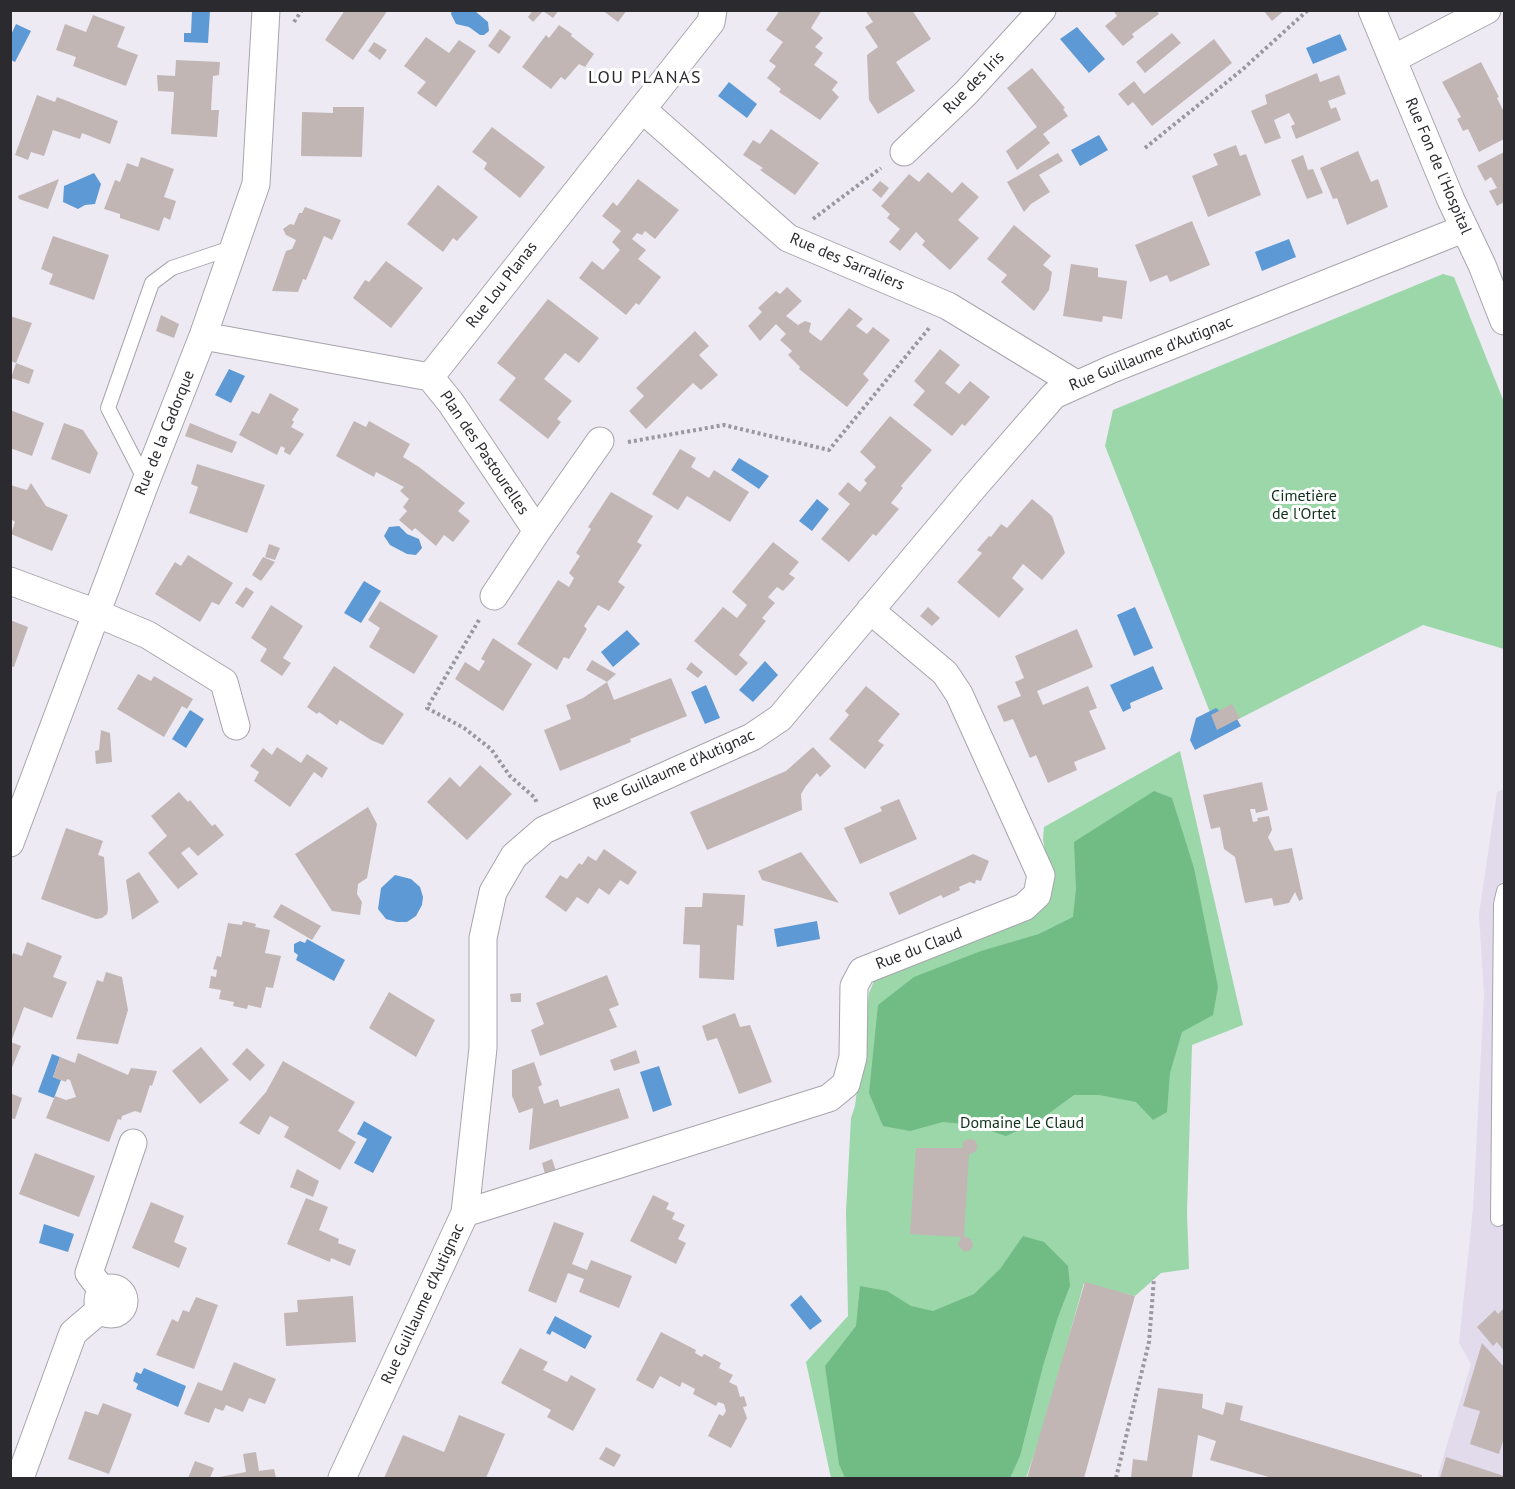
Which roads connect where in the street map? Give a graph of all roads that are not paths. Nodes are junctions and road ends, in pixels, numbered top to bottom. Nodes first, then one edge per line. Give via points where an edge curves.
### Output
1 (266, 10) edge
2 (713, 10) edge
3 (1042, 10) edge
4 (1372, 10) edge
5 (1487, 10) edge
6 (1392, 59) junction
7 (642, 109) junction
8 (904, 152) road end
9 (1463, 229) junction
10 (234, 247) junction
11 (1504, 321) edge
12 (203, 336) junction
13 (430, 376) junction
14 (1076, 384) junction
15 (600, 441) road end
16 (146, 480) junction
17 (537, 531) junction
18 (10, 582) edge
19 (494, 596) road end
20 (870, 610) junction
21 (96, 613) junction
22 (237, 726) dead end
23 (10, 843) edge
24 (1504, 891) edge
25 (133, 1143) dead end
26 (465, 1213) junction
27 (1498, 1219) dead end
28 (20, 1479) edge
29 (342, 1479) edge

1 - 10 street, Rue de la Cadorque via 256,184
2 - 7 street, Rue Lou Planas via 711,22
3 - 8 street, Rue des Iris via 966,93
4 - 6 street, Rue Fon de l'Hospital
5 - 6 street
6 - 9 street, Rue Fon de l'Hospital
7 - 13 street, Rue Lou Planas
7 - 14 street, Rue des Sarraliers via 788,238 948,306
9 - 11 street, Rue Fon de l'Hospital
9 - 14 street, Rue Guillaume d'Autignac
10 - 12 street, Rue de la Cadorque
10 - 16 lane via 172,268 152,283 108,408
12 - 13 street
12 - 16 street, Rue de la Cadorque
13 - 17 street, Plan des Pastourelles
14 - 20 street, Rue Guillaume d'Autignac via 1054,395
15 - 17 street, Plan des Pastourelles
16 - 21 street, Rue de la Cadorque
17 - 19 street, Plan des Pastourelles
18 - 21 street
20 - 26 street, Rue Guillaume d'Autignac via 780,718 752,737 544,830 514,856 493,892 483,938 483,1048
20 - 26 street, Rue du Claud via 945,673 959,694 1041,875 1038,895 1024,907 862,971 854,986 853,1057 846,1084 829,1098
21 - 22 street via 148,635 224,682
21 - 23 street, Rue de la Cadorque
24 - 27 lane
25 - 28 street via 88,1272 102,1300 73,1333
26 - 29 street, Rue Guillaume d'Autignac

